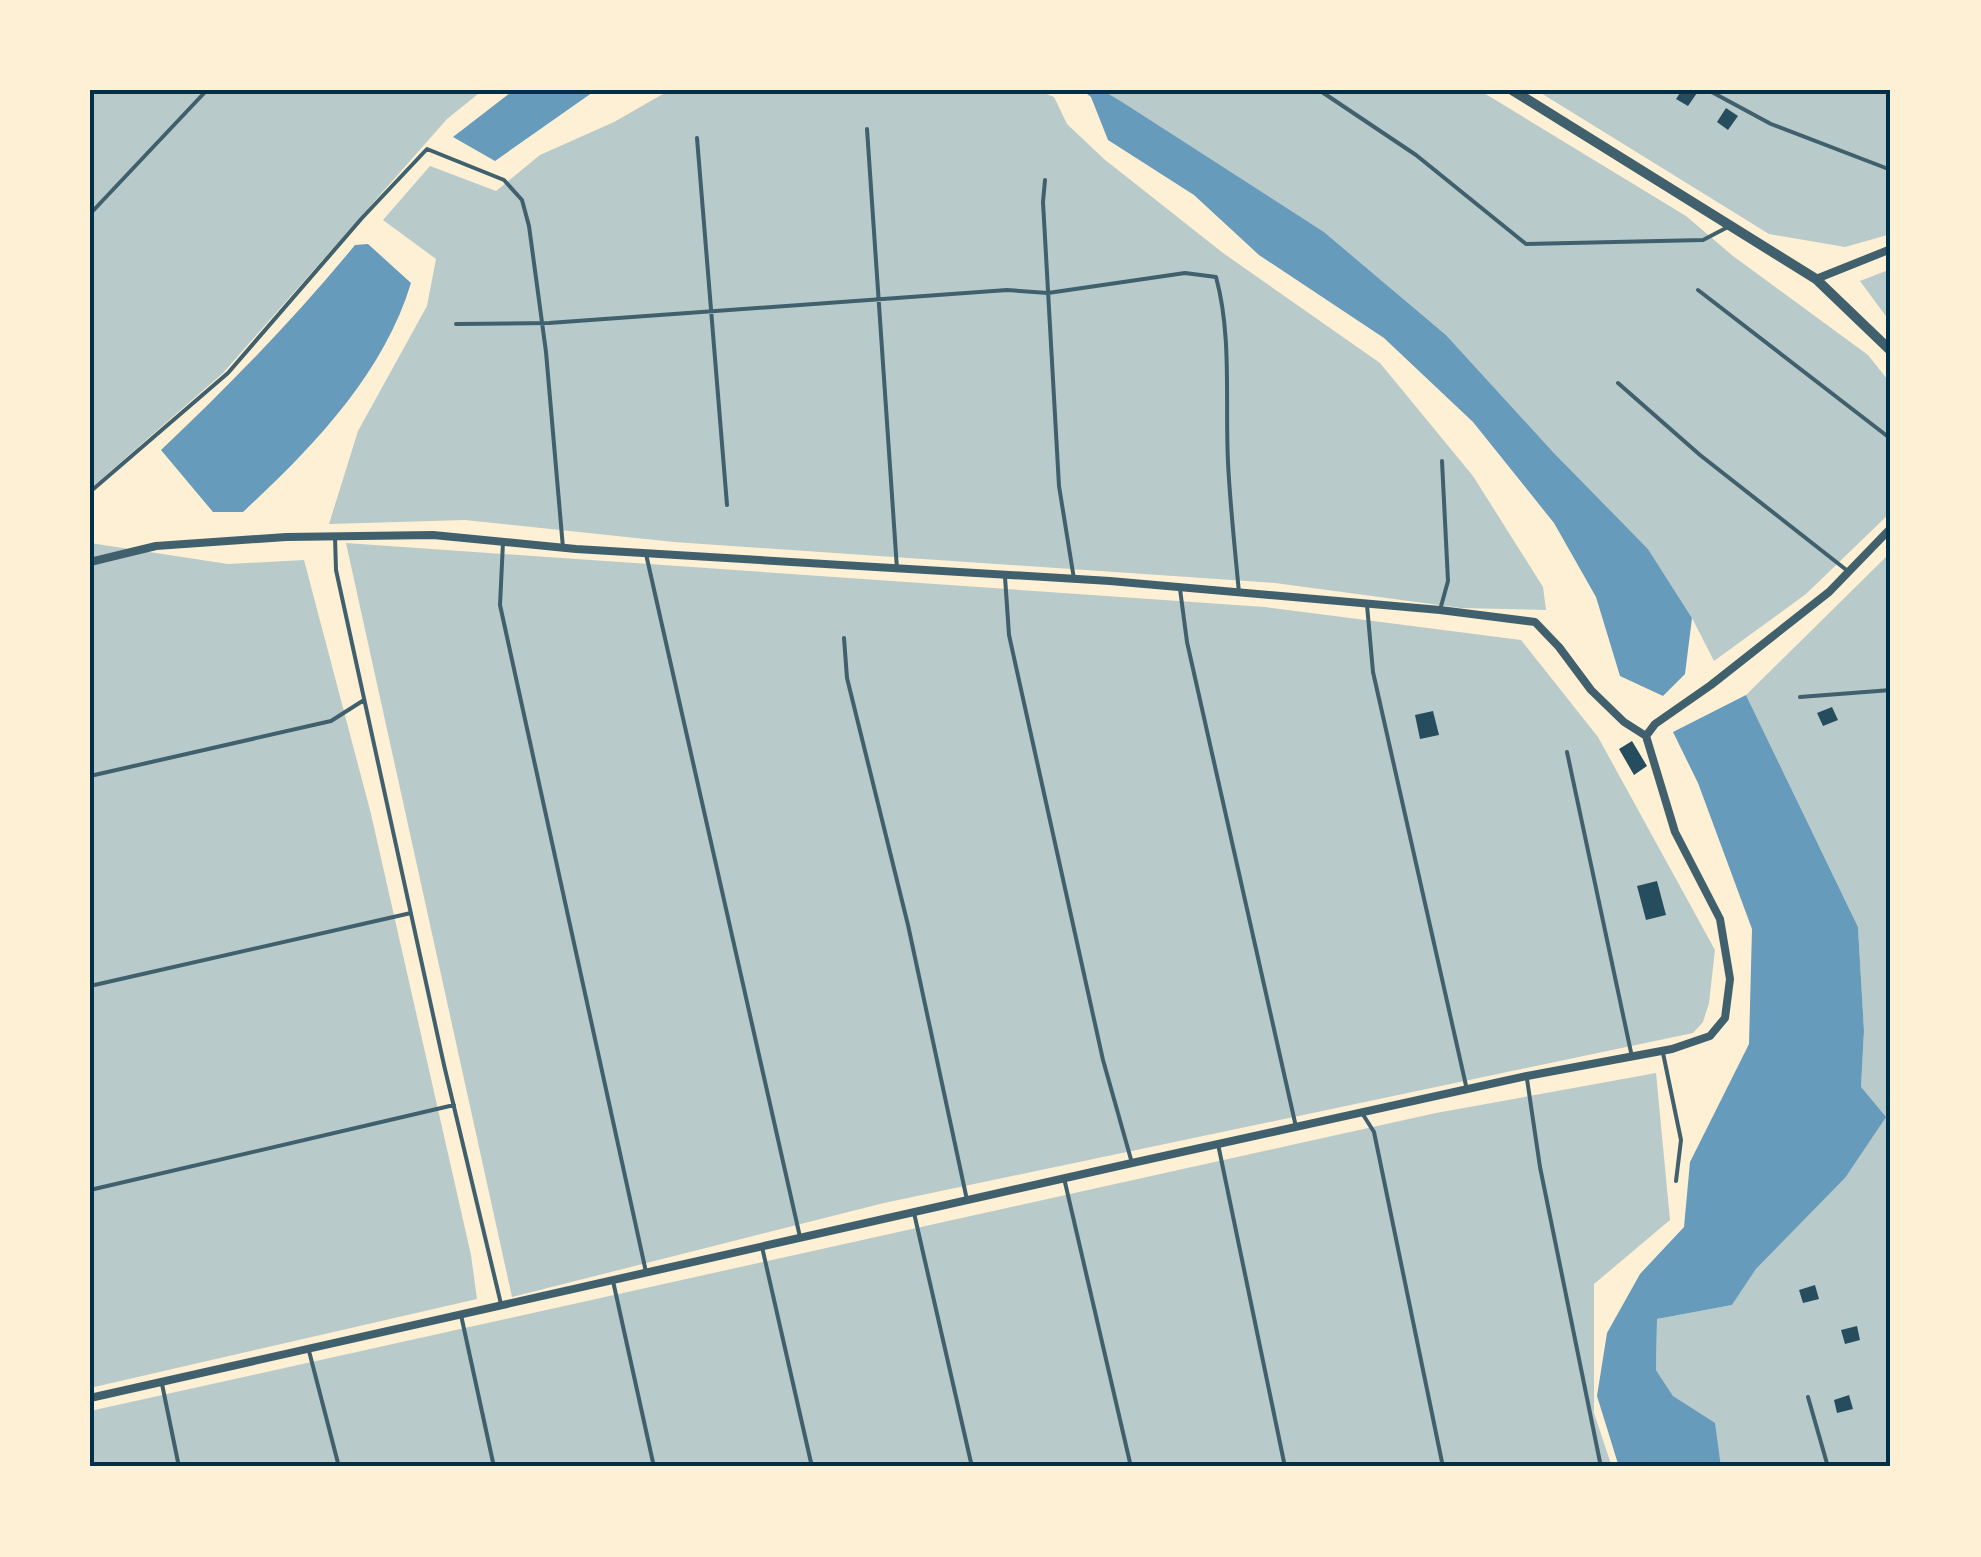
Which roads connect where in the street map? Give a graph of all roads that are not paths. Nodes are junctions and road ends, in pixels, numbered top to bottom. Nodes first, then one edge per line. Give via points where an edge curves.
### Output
1 (208, 90) edge
2 (1319, 90) edge
3 (1512, 90) edge
4 (1708, 90) edge
5 (867, 129) dead end
6 (697, 138) dead end
7 (1891, 170) edge
8 (1045, 180) dead end
9 (90, 214) edge
10 (1730, 226) junction
11 (1891, 248) edge
12 (1816, 279) junction
13 (1698, 290) dead end
14 (1048, 293) junction
15 (878, 299) junction
16 (711, 311) junction
17 (456, 324) dead end
18 (542, 324) junction
19 (1891, 351) edge
20 (1618, 383) dead end
21 (1891, 439) edge
22 (1442, 461) dead end
23 (90, 491) edge
24 (727, 505) dead end
25 (1891, 528) edge
26 (335, 536) junction
27 (503, 542) junction
28 (563, 548) junction
29 (645, 553) junction
30 (90, 562) edge
31 (898, 569) junction
32 (1848, 572) junction
33 (1005, 575) junction
34 (1074, 579) junction
35 (1180, 587) junction
36 (1239, 593) junction
37 (1366, 606) junction
38 (1440, 610) junction
39 (844, 638) dead end
40 (1891, 690) edge
41 (1800, 697) dead end
42 (364, 700) junction
43 (1646, 736) junction
44 (1567, 752) dead end
45 (90, 776) edge
46 (411, 913) junction
47 (90, 986) edge
48 (1662, 1051) junction
49 (1632, 1057) junction
50 (1527, 1076) junction
51 (1467, 1090) junction
52 (454, 1105) junction
53 (1362, 1113) junction
54 (1296, 1127) junction
55 (1218, 1144) junction
56 (1132, 1163) junction
57 (1064, 1178) junction
58 (1676, 1181) dead end
59 (90, 1190) edge
60 (967, 1200) junction
61 (914, 1212) junction
62 (800, 1237) junction
63 (762, 1246) junction
64 (646, 1272) junction
65 (613, 1279) junction
66 (501, 1304) junction
67 (460, 1314) junction
68 (308, 1348) junction
69 (162, 1382) junction
70 (1808, 1396) dead end
71 (90, 1398) edge
72 (179, 1467) edge
73 (339, 1467) edge
74 (494, 1467) edge
75 (654, 1467) edge
76 (812, 1467) edge
77 (972, 1467) edge
78 (1130, 1467) edge
79 (1285, 1467) edge
80 (1443, 1467) edge
81 (1601, 1467) edge
82 (1828, 1467) edge

1 - 9 lane
2 - 10 lane via 1526,244 1703,240
3 - 10 street
4 - 7 lane via 1771,124
5 - 15 lane
6 - 16 lane
8 - 14 lane
10 - 12 street
11 - 12 street
12 - 19 street
13 - 21 lane
14 - 15 lane
14 - 34 lane via 1059,486
14 - 36 lane via 1184,273 1216,277
15 - 16 lane
15 - 31 lane
16 - 18 lane
16 - 24 lane
17 - 18 lane
18 - 23 lane via 522,200 504,180 427,149 228,374
18 - 28 lane
20 - 32 lane
22 - 38 lane via 1448,581
25 - 32 street
26 - 27 street
26 - 30 street via 156,546
26 - 42 lane
27 - 28 street
27 - 64 lane via 500,605
28 - 29 street
29 - 31 street
29 - 62 lane
31 - 33 street
32 - 43 street
33 - 34 street
33 - 56 lane via 1009,635
34 - 35 street
35 - 36 street
35 - 54 lane
36 - 37 street
37 - 38 street
37 - 51 lane via 1374,672
38 - 43 street via 1535,622 1591,690
39 - 60 lane via 847,678
40 - 41 lane
42 - 45 lane via 332,721
42 - 46 lane
43 - 48 street via 1675,832 1720,919 1730,979 1725,1018 1710,1036
44 - 49 lane
46 - 47 lane
46 - 52 lane
48 - 49 street
48 - 58 lane via 1681,1140
49 - 50 street
50 - 51 street
50 - 81 lane
51 - 53 street
52 - 59 lane
52 - 66 lane
53 - 54 street
53 - 80 lane via 1374,1132
54 - 55 street
55 - 56 street
55 - 79 lane
56 - 57 street
57 - 60 street
57 - 78 lane
60 - 61 street
61 - 62 street
61 - 77 lane
62 - 63 street
63 - 64 street
63 - 76 lane
64 - 65 street
65 - 66 street
65 - 75 lane
66 - 67 street
67 - 68 street
67 - 74 lane
68 - 69 street
68 - 73 lane
69 - 71 street
69 - 72 lane
70 - 82 lane

